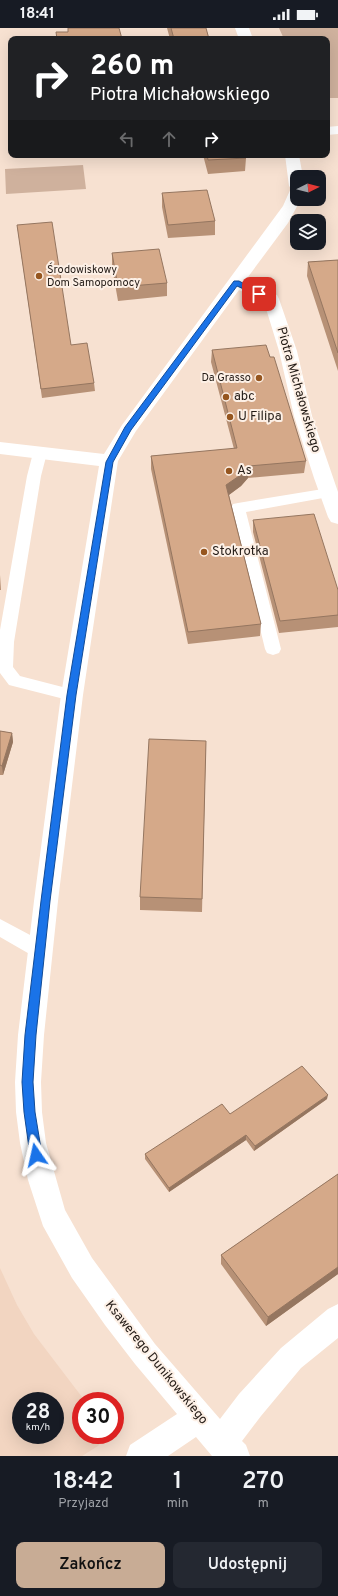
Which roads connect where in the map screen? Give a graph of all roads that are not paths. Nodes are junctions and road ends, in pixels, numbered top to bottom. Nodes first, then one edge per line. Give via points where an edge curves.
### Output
1 (292, 158) edge
2 (294, 170) edge
3 (291, 206) edge
4 (236, 283) junction
5 (0, 448) edge
6 (40, 453) junction
7 (110, 462) junction
8 (329, 493) junction
9 (338, 517) edge
10 (273, 649) dead end
11 (72, 695) junction
12 (0, 928) edge
13 (40, 950) junction
14 (338, 1319) edge
15 (200, 1417) junction
16 (228, 1449) edge
17 (141, 1456) edge

1 - 2 street
3 - 4 street, Ksawerego Dunikowskiego
4 - 7 street, Ksawerego Dunikowskiego via 128,429
4 - 8 street, Piotra Michałowskiego via 271,299
5 - 6 street
6 - 7 street
6 - 11 lane via 6,642 5,668 15,681
7 - 11 street, Ksawerego Dunikowskiego
8 - 9 street, Piotra Michałowskiego
8 - 10 lane via 238,508
11 - 13 street, Ksawerego Dunikowskiego
12 - 13 lane
13 - 15 street, Ksawerego Dunikowskiego via 31,1035 29,1112 33,1143 53,1216 82,1268 115,1315
14 - 16 street via 291,1358 250,1405
15 - 16 street, Ksawerego Dunikowskiego
15 - 17 street

